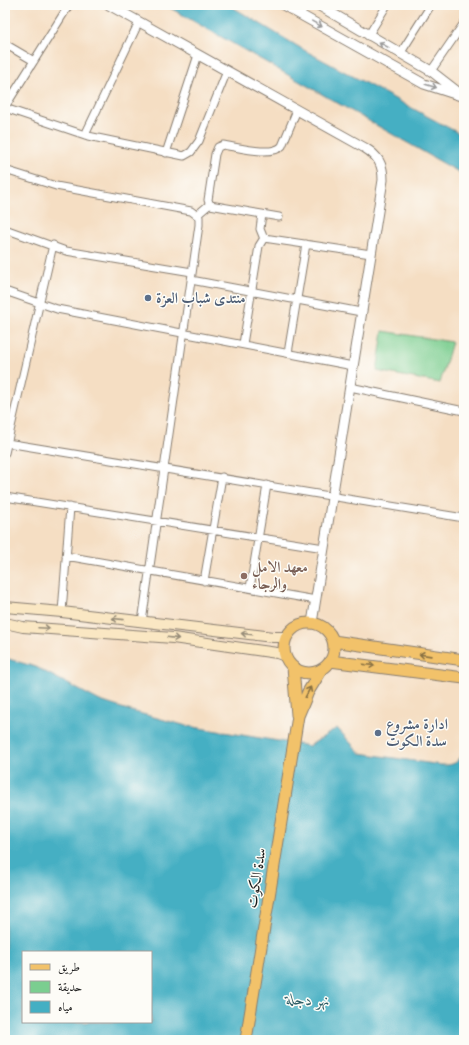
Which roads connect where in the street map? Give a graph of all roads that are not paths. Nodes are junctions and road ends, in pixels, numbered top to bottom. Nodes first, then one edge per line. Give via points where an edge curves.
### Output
1 (69, 5) edge
2 (109, 5) edge
3 (283, 5) edge
4 (318, 5) edge
5 (387, 5) edge
6 (431, 5) edge
7 (139, 22) junction
8 (464, 23) edge
9 (368, 36) junction
10 (5, 44) edge
11 (400, 54) junction
12 (198, 55) junction
13 (34, 61) junction
14 (227, 71) junction
15 (431, 71) junction
16 (5, 107) edge
17 (297, 110) junction
18 (85, 135) junction
19 (166, 152) junction
20 (5, 170) edge
21 (210, 204) junction
22 (262, 214) junction
23 (197, 215) junction
24 (279, 217) dead end
25 (5, 229) edge
26 (264, 239) junction
27 (306, 244) junction
28 (53, 246) junction
29 (371, 254) junction
30 (192, 272) junction
31 (191, 280) junction
32 (5, 291) edge
33 (252, 291) junction
34 (297, 300) junction
35 (40, 303) junction
36 (362, 312) junction
37 (184, 332) junction
38 (243, 344) junction
39 (288, 353) junction
40 (353, 366) junction
41 (350, 387) junction
42 (464, 411) edge
43 (7, 443) junction
44 (5, 453) edge
45 (164, 468) junction
46 (222, 477) junction
47 (267, 485) junction
48 (333, 495) junction
49 (5, 497) edge
50 (70, 507) junction
51 (464, 518) edge
52 (156, 521) junction
53 (214, 530) junction
54 (259, 537) junction
55 (324, 548) junction
56 (66, 556) junction
57 (149, 571) junction
58 (204, 581) junction
59 (250, 588) junction
60 (316, 600) junction
61 (5, 607) edge
62 (62, 612) junction
63 (93, 616) junction
64 (142, 622) junction
65 (5, 623) edge
66 (312, 623) junction
67 (92, 631) junction
68 (286, 637) junction
69 (333, 641) junction
70 (285, 656) junction
71 (464, 660) edge
72 (330, 661) junction
73 (293, 667) junction
74 (322, 670) junction
75 (464, 678) edge
76 (297, 718) junction
77 (246, 1040) edge

1 - 13 street
2 - 7 street
3 -> 15 street via 424,84 464,97
4 - 9 street
5 - 9 street
6 - 11 street
7 - 12 street
7 - 18 street
8 - 15 street
11 -> 9 street
10 - 13 street
11 - 15 street
12 - 14 street
12 - 19 street
13 - 16 street
14 - 17 street
14 - 19 street via 195,148 184,156
16 - 18 street
17 - 21 street via 282,146 276,151 223,145 218,147 208,200
17 - 29 street via 372,153 381,164 383,180
18 - 19 street
20 - 23 street via 56,186 191,211
21 - 22 street via 214,207
21 - 23 street
22 - 24 street
22 - 26 street via 260,230
23 - 30 street via 199,225
25 - 28 street
26 - 27 street
26 - 33 street via 259,246
27 - 29 street
27 - 34 street
28 - 30 street
28 - 35 street
29 - 36 street
30 - 31 street
31 - 33 street
31 - 37 street
32 - 35 street
33 - 34 street
33 - 38 street
34 - 36 street
34 - 39 street
35 - 37 street via 57,309
35 - 43 street
36 - 40 street
37 - 38 street
37 - 45 street
38 - 39 street
39 - 40 street
40 - 41 street
41 - 42 street
41 - 48 street
43 - 44 street
43 - 45 street
45 - 46 street
45 - 52 street
46 - 47 street
46 - 53 street
47 - 48 street
47 - 54 street
48 - 51 street
48 - 55 street
49 - 50 street
50 - 52 street
50 - 56 street
52 - 53 street
52 - 57 street
53 - 54 street
53 - 58 street
54 - 55 street
54 - 59 street
55 - 60 street
56 - 57 street
56 - 62 street
57 - 58 street
57 - 64 street
58 - 59 street
59 - 60 street
60 - 66 street
61 - 62 main road
62 - 63 main road
64 -> 63 main road
63 - 67 main road
68 -> 64 main road
65 -> 67 main road via 23,627
66 - 68 main road via 297,625
66 - 69 main road via 325,629
67 -> 70 main road via 173,638
68 - 70 main road via 283,650
71 -> 69 main road
69 - 72 main road via 334,648
70 - 73 main road
72 - 74 main road
72 -> 75 main road
73 - 74 main road via 307,673
73 - 76 main road
76 -> 74 main road via 308,692
76 - 77 main road, سدة الكوت

